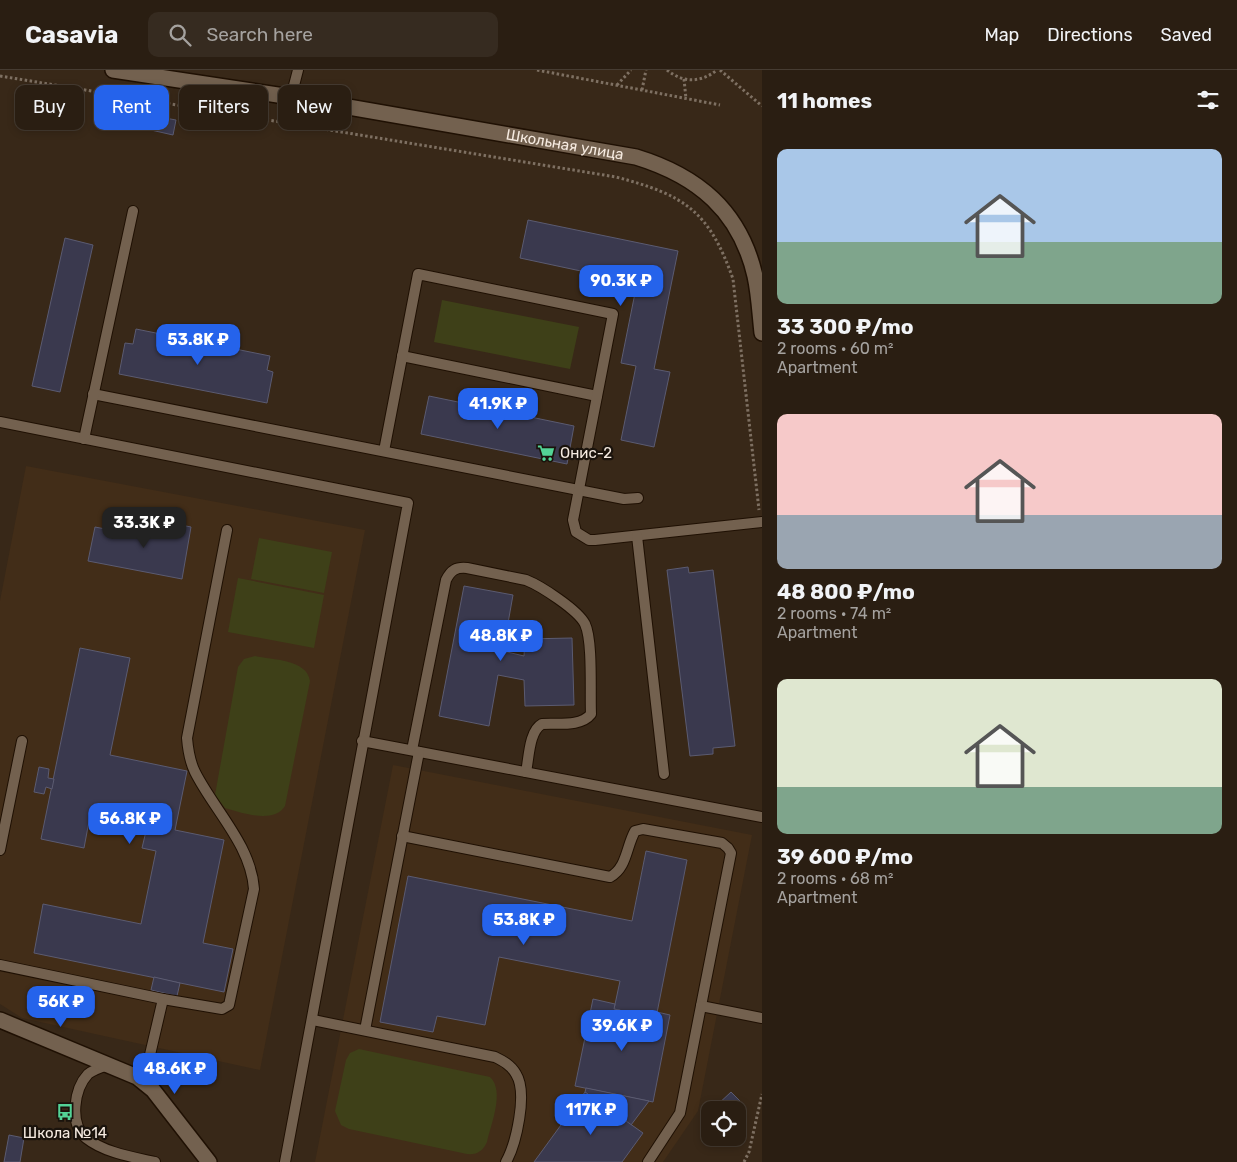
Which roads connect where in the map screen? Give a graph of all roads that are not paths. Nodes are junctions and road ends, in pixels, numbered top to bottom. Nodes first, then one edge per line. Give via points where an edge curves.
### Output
1 (113, 70) edge
2 (298, 70) edge
3 (294, 85) edge
4 (278, 95) edge
5 (351, 108) edge
6 (133, 211) dead end
7 (762, 334) edge
8 (402, 356) junction
9 (93, 394) junction
10 (597, 396) junction
11 (0, 422) edge
12 (84, 439) junction
13 (384, 451) junction
14 (579, 490) junction
15 (638, 498) dead end
16 (761, 522) edge
17 (226, 530) dead end
18 (637, 536) junction
19 (22, 741) dead end
20 (362, 741) junction
21 (416, 751) junction
22 (526, 772) junction
23 (664, 774) dead end
24 (762, 817) edge
25 (402, 836) junction
26 (0, 850) edge
27 (0, 965) edge
28 (163, 999) junction
29 (701, 1006) junction
30 (762, 1018) edge
31 (0, 1020) edge
32 (313, 1020) junction
33 (365, 1030) junction
34 (112, 1064) junction
35 (137, 1077) junction
36 (155, 1162) edge
37 (209, 1162) edge
38 (285, 1162) edge
39 (506, 1162) edge
40 (648, 1162) edge

1 - 4 street, Школьная улица
2 - 3 lane
5 - 7 street, Школьная улица via 636,158 678,173 714,199 731,218 740,235 755,277
6 - 9 lane
8 - 10 lane
8 - 10 lane via 418,274 613,314
8 - 13 lane
9 - 12 lane
9 - 13 lane
10 - 14 lane
11 - 12 lane
12 - 20 lane via 408,503
13 - 14 lane
14 - 15 lane via 624,499
14 - 18 lane via 574,520 576,532 589,540
16 - 18 lane
17 - 28 lane via 187,738 194,771 242,848 254,889 229,1005 222,1009
18 - 23 lane
19 - 26 lane
20 - 21 lane
20 - 32 lane
21 - 22 lane
21 - 22 lane via 446,580 450,572 467,568 535,584 579,616 587,632 591,714 580,722 538,726 533,735
21 - 25 lane
22 - 24 lane
25 - 29 lane via 610,877 623,865 635,831 643,829 722,843 730,854
25 - 33 lane
27 - 28 lane
28 - 35 lane via 149,1059
29 - 30 lane
29 - 40 lane via 680,1113
31 - 34 street
32 - 33 lane
32 - 38 lane
33 - 39 lane via 495,1057 507,1063 517,1074 522,1089 514,1144
34 - 35 street
34 - 36 lane via 89,1074 80,1086 76,1102 79,1129 97,1145
35 - 37 street via 153,1090

